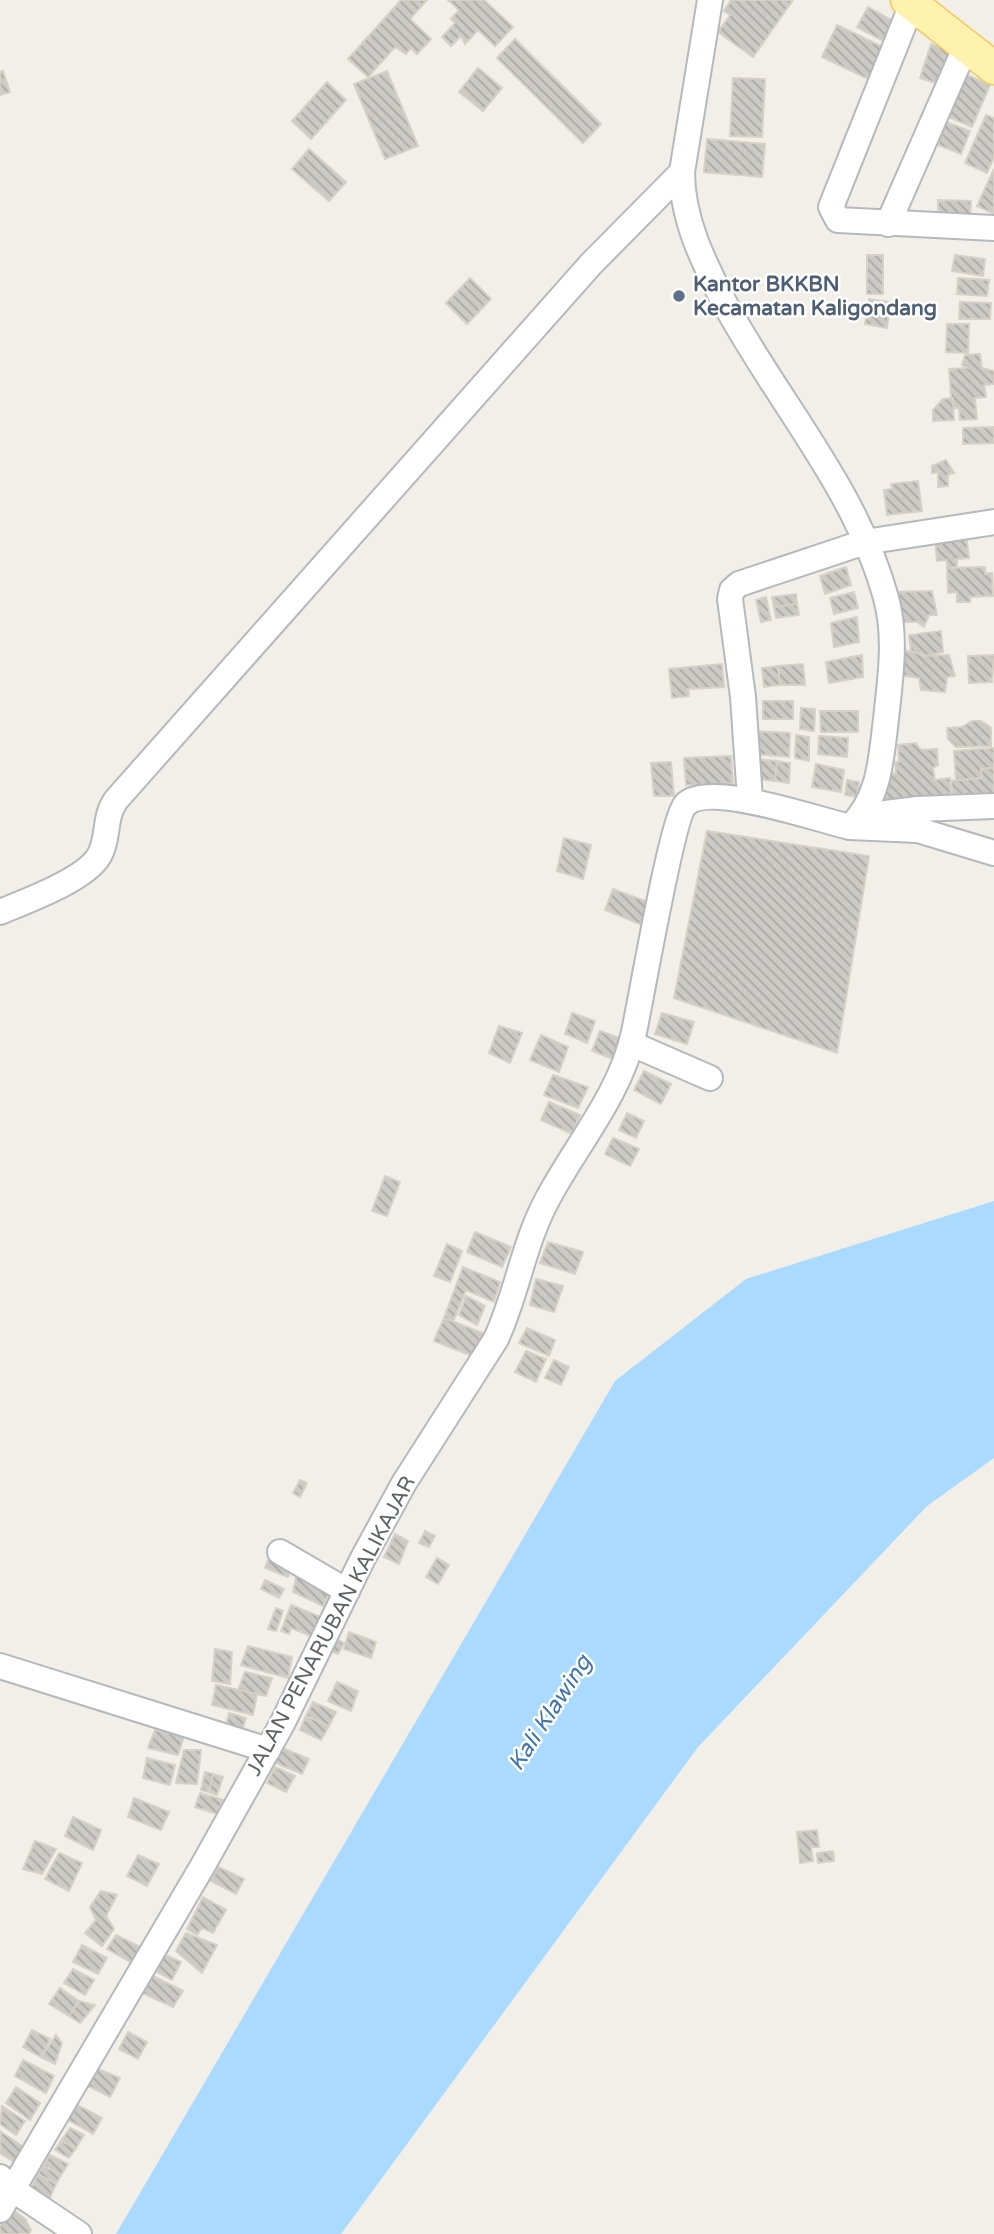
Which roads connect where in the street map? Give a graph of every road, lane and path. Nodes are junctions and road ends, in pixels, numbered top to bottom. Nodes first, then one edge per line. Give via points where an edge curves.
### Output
1 (710, 0) edge
2 (910, 2) edge
3 (966, 46) junction
4 (994, 68) edge
5 (681, 172) junction
6 (888, 224) junction
7 (994, 228) edge
8 (994, 517) edge
9 (865, 542) junction
10 (750, 799) junction
11 (994, 806) edge
12 (918, 820) junction
13 (856, 821) junction
14 (994, 853) edge
15 (0, 912) edge
16 (632, 1044) junction
17 (710, 1078) dead end
18 (280, 1552) dead end
19 (347, 1591) junction
20 (0, 1667) edge
21 (268, 1749) junction
22 (6, 2183) edge
23 (0, 2210) edge
24 (79, 2234) edge

1 - 5 street
2 - 3 main road
2 - 6 street via 831,206 838,220
3 - 4 main road
3 - 6 street
5 - 9 street via 691,230 711,276 747,345 848,503
5 - 15 street via 591,264 116,800 96,862
6 - 7 street
8 - 9 street
9 - 10 street via 732,590
9 - 13 street via 886,598 892,663 878,773 873,794
10 - 13 street, JALAN PENARUBAN KALIKAJAR
10 - 16 street, JALAN PENARUBAN KALIKAJAR via 698,798 680,813
11 - 12 street
12 - 13 street, JALAN PENARUBAN KALIKAJAR
12 - 14 street
16 - 17 street
16 - 19 street, JALAN PENARUBAN KALIKAJAR via 585,1140 547,1199 496,1339 404,1483
18 - 19 street
19 - 21 street, JALAN PENARUBAN KALIKAJAR
20 - 21 street
21 - 22 street, JALAN PENARUBAN KALIKAJAR
22 - 23 street, JALAN PENARUBAN KALIKAJAR
22 - 24 street

